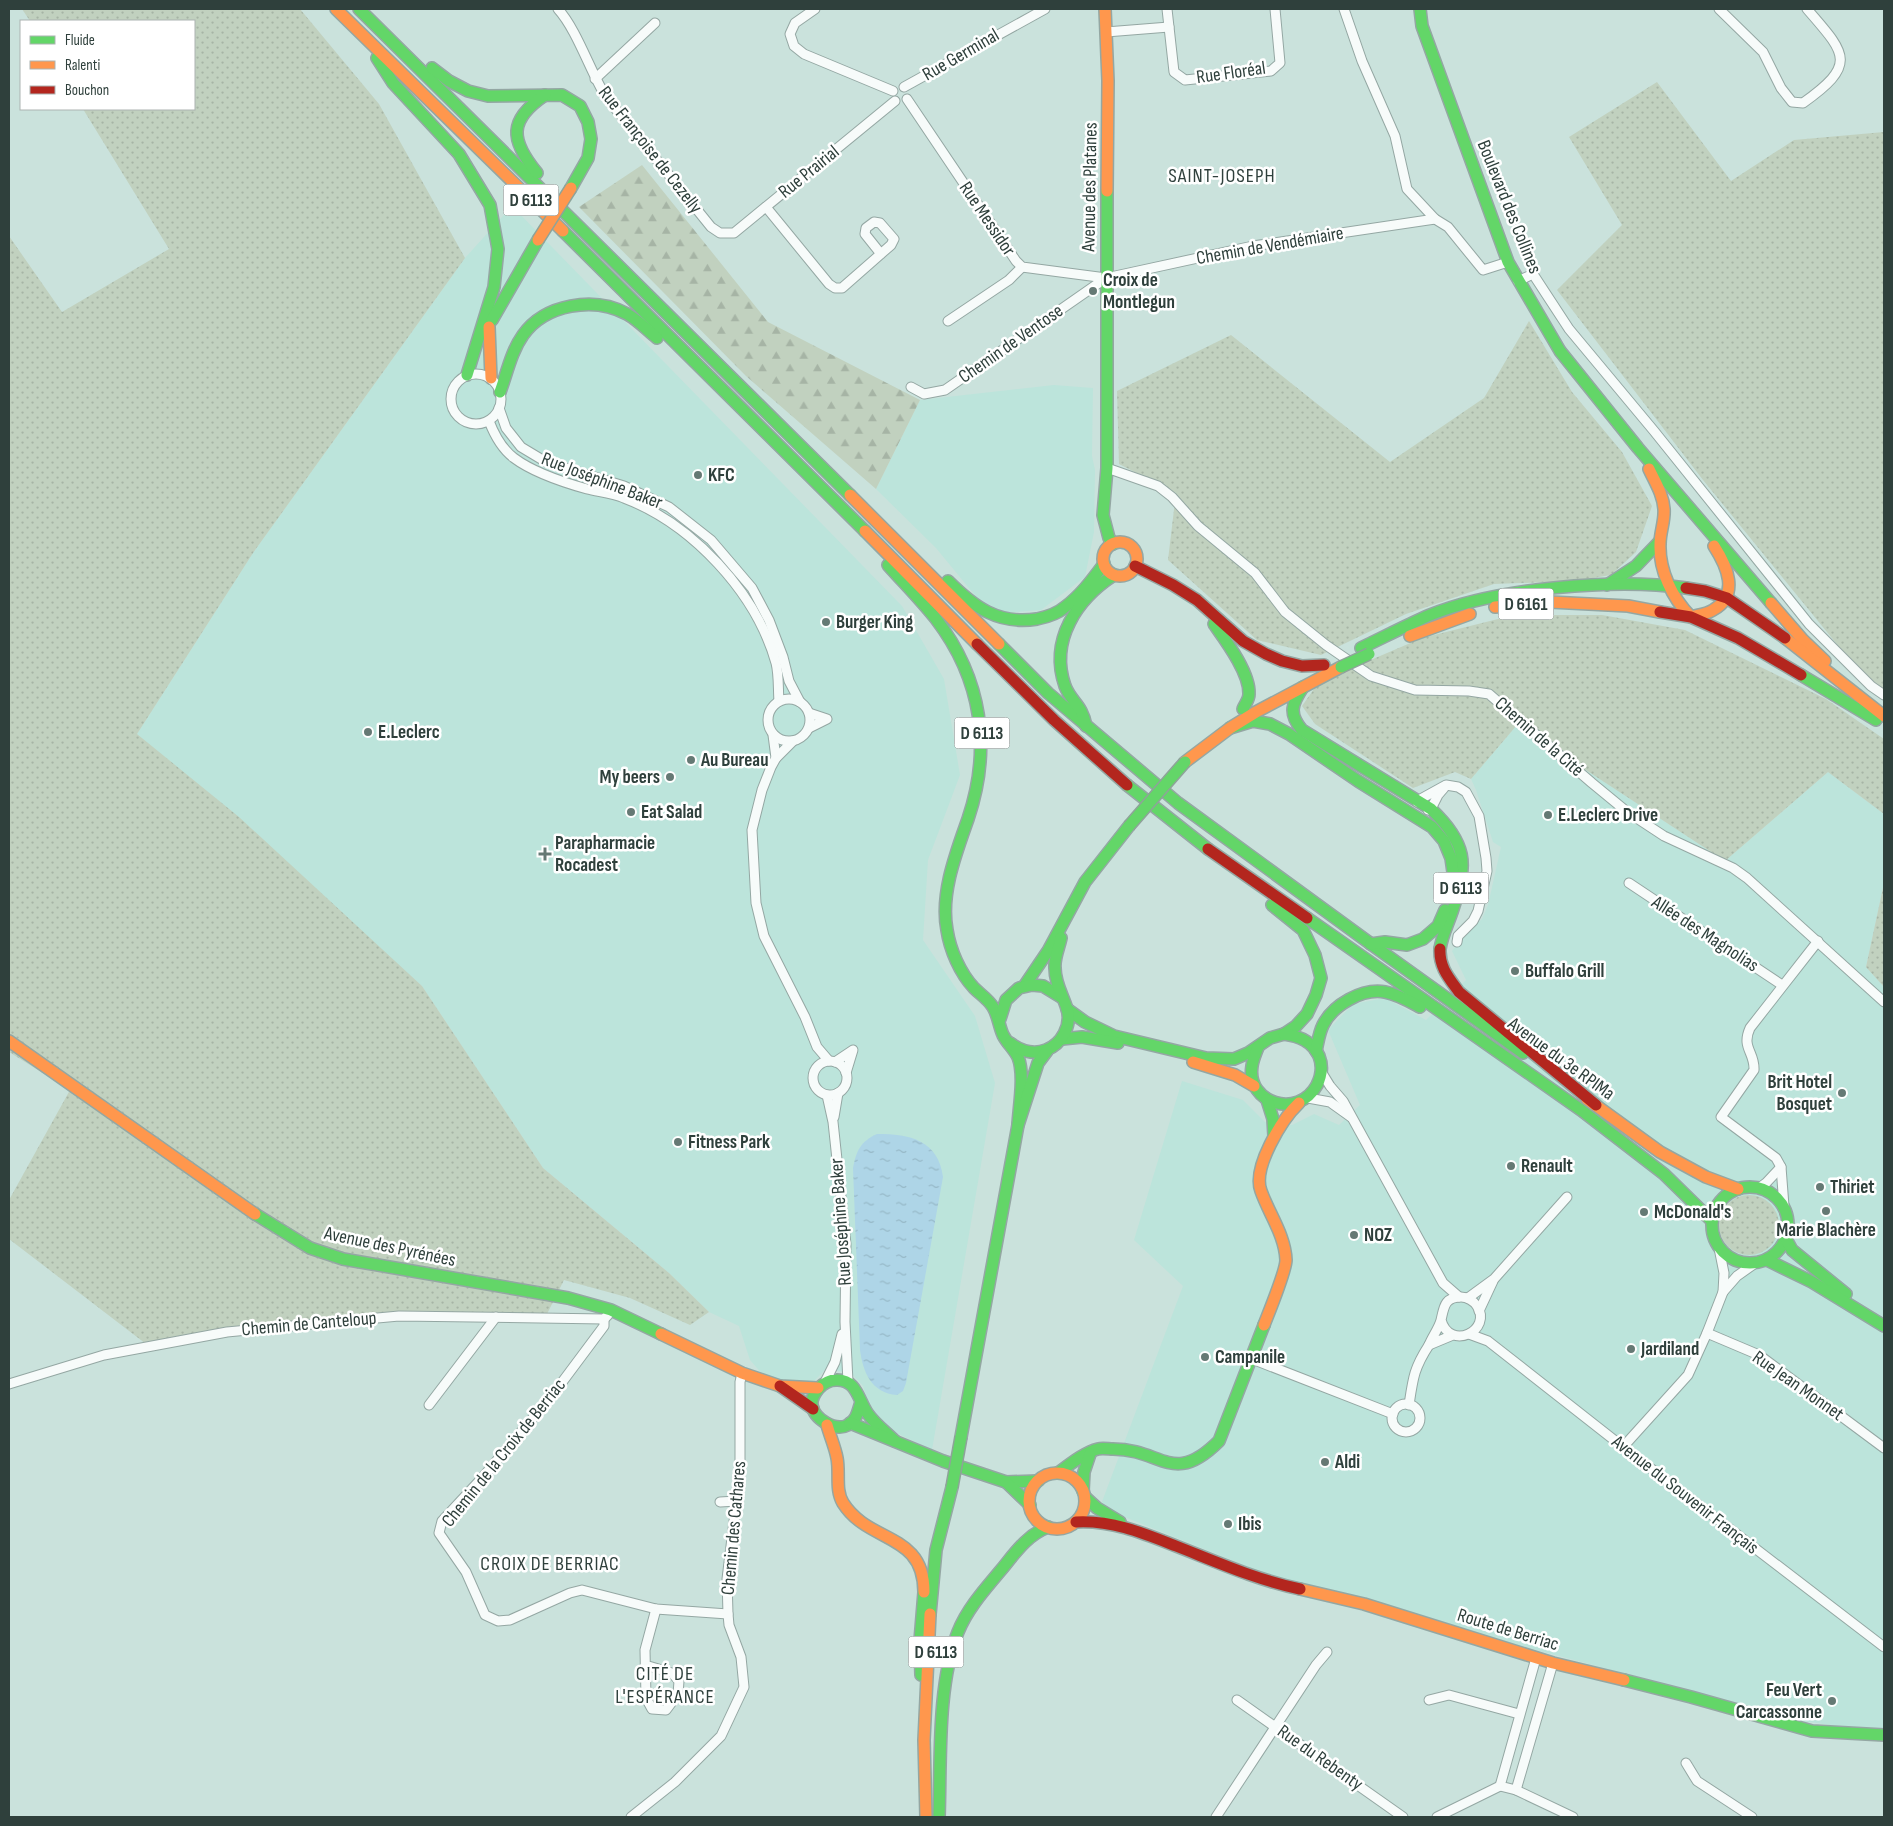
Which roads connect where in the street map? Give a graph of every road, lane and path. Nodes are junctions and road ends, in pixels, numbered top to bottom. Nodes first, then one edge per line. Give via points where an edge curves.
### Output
1 (336, 9) edge
2 (359, 9) edge
3 (371, 9) edge
4 (558, 9) edge
5 (815, 9) edge
6 (1045, 9) edge
7 (1105, 9) edge
8 (1167, 9) edge
9 (1275, 9) edge
10 (1344, 9) edge
11 (1420, 9) edge
12 (1719, 9) edge
13 (1807, 9) edge
14 (655, 23) dead end
15 (1168, 27) junction
16 (359, 31) junction
17 (1106, 32) junction
18 (595, 79) junction
19 (904, 87) junction
20 (893, 92) junction
21 (548, 94) junction
22 (907, 99) junction
23 (895, 101) junction
24 (766, 207) junction
25 (1435, 219) junction
26 (720, 234) joint
27 (881, 254) dead end
28 (1508, 262) junction
29 (1022, 267) junction
30 (620, 268) junction
31 (1106, 278) junction
32 (1518, 281) junction
33 (948, 321) dead end
34 (489, 327) junction
35 (475, 350) junction
36 (702, 369) junction
37 (467, 375) junction
38 (491, 378) junction
39 (911, 388) dead end
40 (500, 392) junction
41 (500, 408) junction
42 (488, 420) junction
43 (786, 430) junction
44 (1638, 448) junction
45 (1107, 468) junction
46 (816, 482) junction
47 (1702, 521) junction
48 (1660, 541) junction
49 (1113, 544) junction
50 (1104, 564) junction
51 (1135, 566) junction
52 (1114, 575) junction
53 (1607, 585) junction
54 (1670, 586) junction
55 (1727, 598) junction
56 (1197, 600) junction
57 (1691, 617) junction
58 (1365, 651) junction
59 (1333, 664) junction
60 (1302, 688) junction
61 (1884, 695) edge
62 (779, 701) junction
63 (800, 702) junction
64 (1871, 705) junction
65 (1243, 709) junction
66 (809, 713) junction
67 (1884, 716) edge
68 (1884, 725) edge
69 (1086, 726) junction
70 (809, 728) junction
71 (1230, 728) junction
72 (773, 735) junction
73 (793, 741) junction
74 (776, 758) junction
75 (1185, 762) junction
76 (1446, 786) junction
77 (1431, 810) junction
78 (1419, 811) junction
79 (1208, 849) junction
80 (1629, 883) dead end
81 (1065, 920) junction
82 (1818, 941) junction
83 (1457, 942) dead end
84 (1371, 944) junction
85 (1025, 985) junction
86 (1782, 985) junction
87 (1061, 997) junction
88 (1884, 1002) edge
89 (1067, 1010) junction
90 (1000, 1019) junction
91 (1284, 1034) junction
92 (1062, 1039) junction
93 (9, 1040) edge
94 (1010, 1044) junction
95 (817, 1047) junction
96 (1258, 1047) junction
97 (1047, 1050) junction
98 (1316, 1051) junction
99 (832, 1061) junction
100 (819, 1065) junction
101 (1520, 1067) junction
102 (846, 1073) junction
103 (1322, 1073) junction
104 (1254, 1086) junction
105 (838, 1093) junction
106 (827, 1095) junction
107 (1267, 1100) junction
108 (1303, 1101) junction
109 (1596, 1105) junction
110 (1353, 1119) junction
111 (833, 1122) junction
112 (1018, 1125) junction
113 (1274, 1136) junction
114 (1781, 1167) junction
115 (1738, 1188) junction
116 (1758, 1188) junction
117 (1567, 1197) dead end
118 (1784, 1206) junction
119 (1712, 1220) junction
120 (1786, 1239) junction
121 (1719, 1248) junction
122 (1767, 1260) junction
123 (1754, 1264) junction
124 (1494, 1279) junction
125 (1443, 1283) junction
126 (1723, 1292) junction
127 (1463, 1298) junction
128 (1443, 1308) junction
129 (1479, 1311) junction
130 (608, 1315) junction
131 (496, 1318) junction
132 (1441, 1320) junction
133 (845, 1322) junction
134 (1884, 1325) edge
135 (1478, 1326) junction
136 (1707, 1333) junction
137 (1469, 1334) junction
138 (1453, 1335) junction
139 (1488, 1341) junction
140 (1429, 1345) junction
141 (1252, 1359) junction
142 (742, 1372) junction
143 (848, 1382) junction
144 (9, 1384) edge
145 (821, 1385) junction
146 (780, 1386) junction
147 (860, 1402) junction
148 (1409, 1404) junction
149 (429, 1406) dead end
150 (813, 1409) junction
151 (1393, 1414) junction
152 (850, 1423) junction
153 (827, 1425) junction
154 (895, 1441) junction
155 (1623, 1447) junction
156 (1884, 1448) edge
157 (1090, 1454) junction
158 (1058, 1473) junction
159 (1038, 1481) junction
160 (1006, 1482) junction
161 (952, 1487) junction
162 (1084, 1494) junction
163 (736, 1501) junction
164 (720, 1502) dead end
165 (1030, 1505) junction
166 (1076, 1522) junction
167 (1048, 1527) junction
168 (1129, 1528) junction
169 (656, 1609) junction
170 (728, 1614) junction
171 (1884, 1647) edge
172 (1327, 1652) dead end
173 (1536, 1658) junction
174 (1553, 1663) junction
175 (645, 1666) junction
176 (1237, 1700) dead end
177 (1429, 1700) dead end
178 (1519, 1714) junction
179 (1276, 1727) junction
180 (1884, 1735) edge
181 (924, 1740) junction
182 (1686, 1763) dead end
183 (1500, 1786) junction
184 (1516, 1790) junction
185 (631, 1817) edge
186 (926, 1817) edge
187 (935, 1817) edge
188 (939, 1817) edge
189 (1216, 1817) edge
190 (1403, 1817) edge
191 (1437, 1817) edge
192 (1573, 1817) edge
193 (1752, 1817) edge

1 - 16 main road, D 6113
2 - 30 main road, D 6113
3 - 21 main road via 422,59 449,81 468,91 512,97
4 - 18 street, Rue Françoise de Cezelly via 572,29
5 - 20 street via 796,23 790,34 794,46 804,54
6 - 19 street, Rue Germinal
7 - 17 main road, Avenue des Platanes
8 - 15 street, Rue Floréal
9 - 15 street, Rue Floréal via 1280,63 1271,71 1185,80 1174,72
10 - 25 street via 1362,61 1395,136 1407,189
11 - 28 main road, Boulevard des Collines via 1422,26
12 - 13 street via 1763,52 1792,102 1803,103 1840,70 1842,62 1841,54 1828,33
14 - 18 street
15 - 17 street
16 - 35 main road via 393,84 460,154 490,205 498,250 494,287
16 - 36 main road, D 6113
17 - 31 main road, Avenue des Platanes
18 - 26 street, Rue Françoise de Cezelly via 711,228
19 - 20 street via 899,86
19 - 22 street
20 - 23 street
21 - 30 main road via 526,108 517,123 517,142 527,162
21 - 34 main road, bridge via 562,95 580,106 588,122 591,139 588,158
22 - 23 street via 899,103
22 - 29 street, Rue Messidor
23 - 24 street, Rue Prairial
24 - 26 street, Rue Prairial via 734,234
24 - 27 street via 835,288 842,288
25 - 28 street via 1448,227 1483,270
25 - 31 street, Chemin de Vendémiaire via 1253,246
28 - 32 main road, Boulevard des Collines
29 - 31 street, Rue Messidor
29 - 33 street via 1009,280
30 - 43 main road, D 6113
31 - 39 street, Chemin de Ventose via 945,390 924,394
31 - 45 main road, Avenue des Platanes
32 - 44 main road, Boulevard des Collines via 1560,351
32 - 61 street via 1533,274 1569,329 1809,624
34 - 35 main road
34 - 38 main road
35 - 37 main road
36 - 40 main road via 683,359 625,313 596,304 572,304 549,312 527,329 512,356
36 - 46 main road, D 6113
37 - 38 street via 476,373
37 - 42 street via 459,380 451,396 455,412 466,422
38 - 40 street
40 - 41 street
41 - 42 street
41 - 63 street, Rue Joséphine Baker via 506,428 521,447 546,462 624,486 669,507 711,540 752,588 769,620 789,681
42 - 62 street, Rue Joséphine Baker via 496,437 513,458 543,474 624,498 685,532 727,574 750,606 776,666
43 - 50 main road, D 6113 via 862,495 978,609 1001,618 1027,621 1049,616 1067,607
43 - 69 main road, D 6113 via 1048,693
44 - 47 main road
44 - 48 main road via 1659,489 1664,508
45 - 49 main road, Avenue des Platanes via 1103,515
45 - 82 street, Chemin de la Cité via 1158,486 1172,496 1198,526 1255,574 1285,612 1371,676 1415,690 1469,690 1490,694 1626,811 1664,836 1734,868
46 - 79 main road, D 6113 via 1054,720 1133,790
46 - 90 main road, D 6113 via 941,626 964,664 975,696 982,732 980,769 956,855 947,901 946,928 955,958 971,985
47 - 55 main road via 1704,532 1729,572 1731,585
47 - 64 main road via 1802,640
48 - 53 main road via 1644,560
48 - 54 main road via 1660,556
49 - 50 main road via 1106,550
49 - 51 main road via 1130,545 1136,555
50 - 52 main road
51 - 52 main road via 1129,573
51 - 56 main road
52 - 69 main road, D 6113 via 1086,595 1074,611 1061,647 1065,686 1082,711
53 - 54 main road, D 6161
53 - 58 main road, D 6161 via 1532,591 1478,601 1431,616
54 - 55 main road, D 6161
54 - 57 main road via 1682,609
55 - 57 main road via 1713,610
55 - 64 main road, D 6161 via 1762,620
56 - 59 main road via 1243,641 1266,654 1302,666
56 - 65 main road via 1226,641 1248,683 1249,696
57 - 58 main road, D 6161 via 1628,606 1550,602 1492,607
57 - 68 main road, D 6161 via 1746,643 1830,690
58 - 59 main road, D 6161
59 - 60 main road, D 6161
59 - 65 main road, D 6161
60 - 71 main road, D 6161
60 - 78 main road, D 6113 via 1293,701 1294,722
62 - 63 street
62 - 72 street via 768,717
63 - 66 street
64 - 67 main road, D 6161
65 - 75 main road, D 6113 via 1218,727
66 - 70 street
66 - 70 street via 827,719
69 - 84 main road, D 6113 via 1178,803
70 - 73 street via 800,739
71 - 75 main road, D 6113
71 - 78 main road, D 6113 via 1253,721 1270,724 1358,781
72 - 73 street
72 - 74 street
73 - 74 street
74 - 95 street via 762,790 752,830 756,903 764,936
75 - 81 main road, D 6113, bridge via 1104,855
76 - 77 street
76 - 78 street
76 - 83 street via 1466,792 1479,816 1487,871 1478,911 1458,936
77 - 78 main road, D 6113
77 - 109 main road, D 6113 via 1451,830 1463,858 1460,892 1440,948 1444,972 1459,992
78 - 84 main road, D 6113 via 1444,841 1451,858 1452,892 1438,926 1423,939 1407,946 1385,942
79 - 91 main road via 1228,872 1303,930 1315,955 1321,978 1316,995 1307,1014
79 - 101 main road, D 6113
80 - 86 street, Allée des Magnolias
81 - 85 main road, D 6113 via 1039,969
81 - 87 main road, D 6113 via 1054,969
82 - 86 street
82 - 88 street, Chemin de la Cité
84 - 109 main road, Avenue du 3e RPIMa / D 6113
85 - 87 main road via 1044,986
85 - 90 main road via 1008,996
86 - 114 street via 1746,1036 1755,1063 1754,1070 1721,1117 1776,1158
87 - 89 main road
89 - 92 main road via 1068,1026
89 - 96 main road via 1114,1036 1206,1058 1234,1059
90 - 94 main road via 1002,1032
91 - 96 main road via 1270,1038
91 - 98 main road via 1308,1041
92 - 97 main road
92 - 104 main road via 1082,1037 1159,1052 1235,1075
93 - 130 main road, Avenue des Pyrénées via 267,1222 310,1248 343,1259 568,1298
94 - 97 main road via 1034,1053
94 - 112 main road, D 6113 via 1020,1066
95 - 99 street
95 - 100 street
96 - 104 main road via 1251,1066
97 - 112 main road, D 6113 via 1038,1063
98 - 101 main road via 1325,1021 1340,1006 1360,993 1380,990 1400,996 1439,1017
98 - 103 main road
99 - 100 street
99 - 102 street
99 - 102 street via 853,1050
100 - 106 street via 813,1074 814,1085
101 - 119 main road, Avenue du 3e RPIMa / D 6113 via 1664,1174
102 - 105 street via 845,1085
103 - 108 main road via 1318,1087
103 - 110 street
104 - 107 main road
105 - 106 street
105 - 111 street, Rue Joséphine Baker
106 - 111 street, Rue Joséphine Baker
107 - 108 main road via 1283,1105
107 - 113 main road
108 - 110 street via 1330,1102
108 - 113 main road via 1289,1112
109 - 115 main road, Avenue du 3e RPIMa / D 6113 via 1660,1152 1706,1177
110 - 125 street
111 - 133 street, Rue Joséphine Baker via 846,1244
112 - 161 main road, D 6113, bridge
113 - 141 main road via 1259,1174 1260,1189 1284,1244 1286,1262
114 - 116 street
114 - 118 street
115 - 116 main road
115 - 119 main road via 1719,1202
116 - 118 main road via 1773,1194
117 - 124 street
118 - 120 main road via 1788,1229
119 - 121 main road via 1712,1232
120 - 122 main road via 1776,1254
120 - 134 main road via 1792,1250
121 - 123 main road via 1736,1261
121 - 126 street via 1724,1273
122 - 123 main road
122 - 134 main road via 1813,1282
123 - 126 street
124 - 127 street
124 - 129 street
125 - 127 street
125 - 128 street
126 - 136 street
127 - 128 street via 1448,1301
127 - 129 street via 1475,1304
128 - 132 street
129 - 135 street
130 - 131 street, Chemin de Canteloup
130 - 142 main road, Avenue des Pyrénées
130 - 169 street, Chemin de la Croix de Berriac via 604,1326 554,1392 442,1521 439,1532 466,1572 485,1615 498,1621 510,1620 582,1590
131 - 144 street, Chemin de Canteloup via 398,1316 227,1332 104,1355
131 - 149 street
132 - 138 street via 1444,1328
132 - 140 street
133 - 143 street, Rue Joséphine Baker
133 - 145 street, Rue Joséphine Baker via 835,1362
135 - 137 street
135 - 139 street, Avenue du Souvenir Français
136 - 155 street via 1688,1375
136 - 156 street, Rue Jean Monnet via 1759,1355
137 - 138 street
137 - 139 street, Avenue du Souvenir Français
138 - 140 street
139 - 155 street, Avenue du Souvenir Français
140 - 148 street via 1418,1362
141 - 151 street
141 - 157 main road via 1219,1441 1193,1462 1170,1464 1129,1449 1098,1449
142 - 146 main road, Avenue des Pyrénées
142 - 163 street, Chemin des Cathares via 740,1472
143 - 145 main road via 832,1380
143 - 147 main road via 854,1387
145 - 146 main road, Avenue des Pyrénées
145 - 150 main road via 814,1395
146 - 150 main road, Avenue des Pyrénées
147 - 152 main road via 856,1417
147 - 154 main road
148 - 151 street via 1397,1408
148 - 151 street via 1419,1412 1419,1424 1415,1429 1402,1432 1392,1419
150 - 153 main road
152 - 153 main road via 835,1427
152 - 154 main road
153 - 181 main road via 838,1460 842,1502 866,1525 909,1551 919,1561 924,1574 920,1638
154 - 160 main road
155 - 171 street, Avenue du Souvenir Français
157 - 158 main road
157 - 162 main road via 1084,1472
158 - 159 main road
158 - 162 main road via 1074,1479
159 - 160 main road
159 - 165 main road via 1030,1496
160 - 165 main road
161 - 181 main road, D 6113 via 936,1550
161 - 187 main road, D 6113 via 934,1680
162 - 166 main road via 1085,1506
162 - 168 main road, Route de Berriac via 1097,1508
163 - 164 street
163 - 170 street, Chemin des Cathares via 727,1579
165 - 167 main road via 1036,1518
166 - 167 main road via 1063,1528
166 - 168 main road, Route de Berriac via 1094,1520
167 - 188 main road via 1029,1537 997,1574 971,1607 958,1632 944,1691
168 - 173 main road, Route de Berriac via 1272,1583 1364,1604
169 - 170 street, Chemin de la Croix de Berriac
169 - 175 street via 645,1650
170 - 185 street, Chemin des Cathares via 741,1657 744,1687 737,1704 721,1736 675,1782
172 - 179 street
173 - 174 main road, Route de Berriac
173 - 178 street
174 - 180 main road, Route de Berriac via 1812,1731
174 - 184 street
175 - 175 street via 646,1698 652,1709 666,1710 678,1694 679,1681 672,1673
176 - 179 street, Rue du Rebenty
177 - 178 street via 1449,1695
178 - 183 street
179 - 189 street
179 - 190 street, Rue du Rebenty
181 - 186 main road, D 6113
182 - 193 street via 1697,1781
183 - 184 street
183 - 191 street
184 - 192 street

